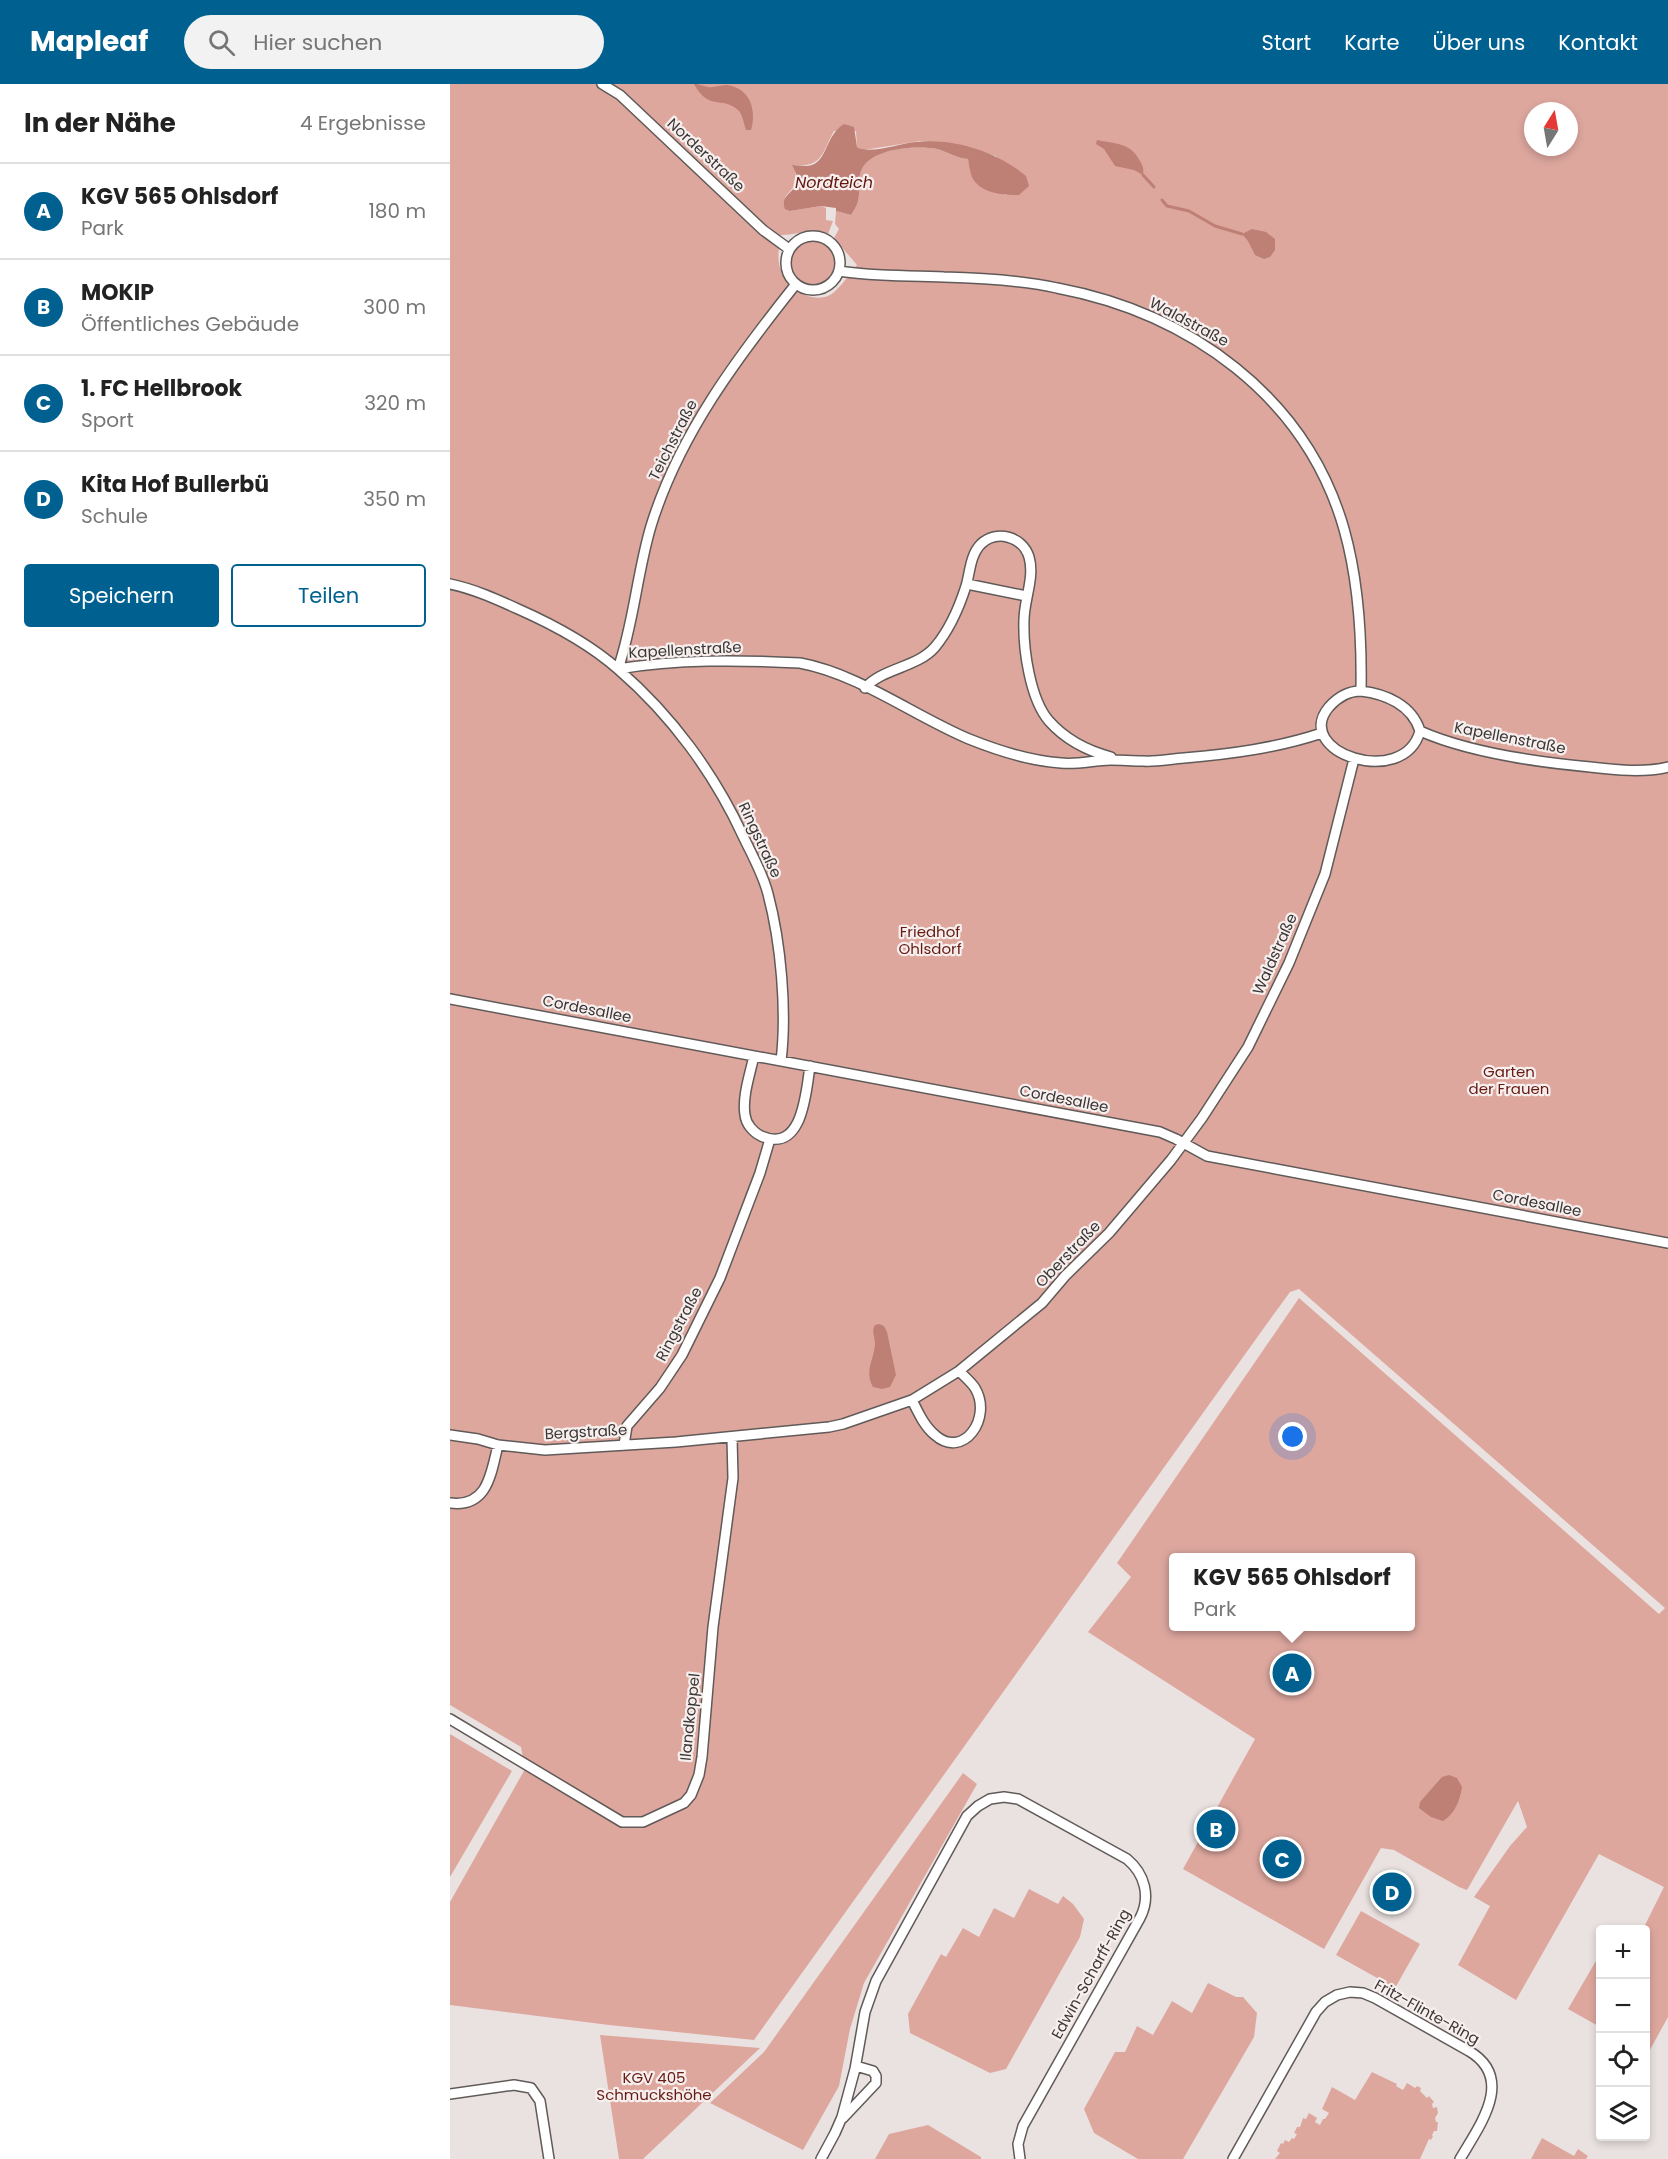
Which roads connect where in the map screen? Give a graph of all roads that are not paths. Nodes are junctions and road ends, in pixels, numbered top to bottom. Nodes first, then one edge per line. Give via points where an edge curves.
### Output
1 (602, 84) edge
2 (789, 249) junction
3 (840, 271) junction
4 (795, 284) junction
5 (450, 584) edge
6 (967, 584) junction
7 (1026, 596) junction
8 (618, 669) junction
9 (865, 688) junction
10 (1361, 691) junction
11 (1420, 731) junction
12 (1322, 733) junction
13 (1354, 759) junction
14 (1122, 760) junction
15 (1668, 767) edge
16 (450, 999) edge
17 (754, 1056) junction
18 (781, 1061) junction
19 (810, 1066) junction
20 (770, 1138) junction
21 (1184, 1143) junction
22 (1668, 1244) edge
23 (959, 1371) junction
24 (912, 1400) junction
25 (450, 1434) edge
26 (732, 1438) junction
27 (676, 1442) joint
28 (498, 1445) junction
29 (624, 1445) junction
30 (450, 1503) edge
31 (450, 1719) edge
32 (856, 2066) junction
33 (450, 2094) edge
34 (841, 2120) junction
35 (549, 2159) edge
36 (820, 2159) edge
37 (1020, 2159) edge
38 (1233, 2159) edge
39 (1460, 2159) edge

1 - 2 street, Norderstraße via 620,95
2 - 3 street via 802,238 827,239 840,256
2 - 4 street via 786,266
3 - 4 street via 834,282 820,290 807,290
3 - 10 street, Waldstraße via 1057,287 1148,315 1226,359 1287,417 1327,484 1344,528 1358,598
4 - 8 street, Teichstraße via 709,402 673,466 650,528
5 - 8 street, Kapellenstraße via 480,592 547,622
6 - 7 street
6 - 7 street, Kapellenstraße via 977,549 991,538 1007,537 1020,543 1028,555
6 - 9 street, Kapellenstraße via 947,631 933,649 871,681
7 - 14 street, Kapellenstraße via 1025,653 1048,720 1068,738
8 - 9 street, Kapellenstraße via 698,661 800,663
8 - 18 street, Ringstraße via 664,715 700,760 734,816 764,879 783,1005
9 - 14 street, Kapellenstraße via 967,738 1027,758 1062,763
10 - 11 street via 1400,703 1414,717
10 - 12 street via 1344,695 1327,709
11 - 13 street via 1414,746 1399,756 1373,761
11 - 15 street, Kapellenstraße via 1453,743 1543,763 1639,770
12 - 13 street via 1336,750
12 - 14 street, Kapellenstraße via 1238,752 1144,762
13 - 21 street, Waldstraße via 1332,853 1300,938 1248,1047
16 - 17 street, Cordesallee
17 - 18 street, Cordesallee
17 - 20 street via 745,1117 759,1135
18 - 19 street, Cordesallee
19 - 20 street via 797,1125 780,1138
19 - 21 street, Cordesallee via 1160,1132
20 - 29 street, Ringstraße via 720,1278 681,1355 660,1388 627,1426
21 - 22 street, Cordesallee via 1207,1156
21 - 23 street, Oberstraße via 1109,1233 1042,1303
23 - 24 street, Oberstraße
23 - 24 street via 976,1389 980,1404 977,1428 969,1436 946,1442 935,1436
24 - 26 street, Oberstraße via 843,1424
25 - 28 street, Bergstraße
26 - 27 street, Oberstraße
26 - 31 street, Ilandkoppel via 733,1478 713,1627 702,1757 699,1775 684,1803 643,1822 622,1822
27 - 29 street, Bergstraße
28 - 29 street, Bergstraße via 545,1449
28 - 30 street via 483,1492 466,1503
32 - 34 street, Edwin-Scharff-Ring
32 - 34 street, Edwin-Scharff-Ring via 873,2071 876,2083
32 - 37 street, Edwin-Scharff-Ring via 865,2012 882,1969 965,1820 978,1806 999,1797 1018,1799 1118,1854 1142,1877 1144,1909 1023,2126 1018,2140
33 - 35 street via 514,2085 531,2088 540,2101
34 - 36 street, Edwin-Scharff-Ring
38 - 39 street, Fritz-Flinte-Ring via 1316,2012 1332,1997 1354,1992 1375,1998 1469,2050 1486,2067 1492,2085 1490,2104

